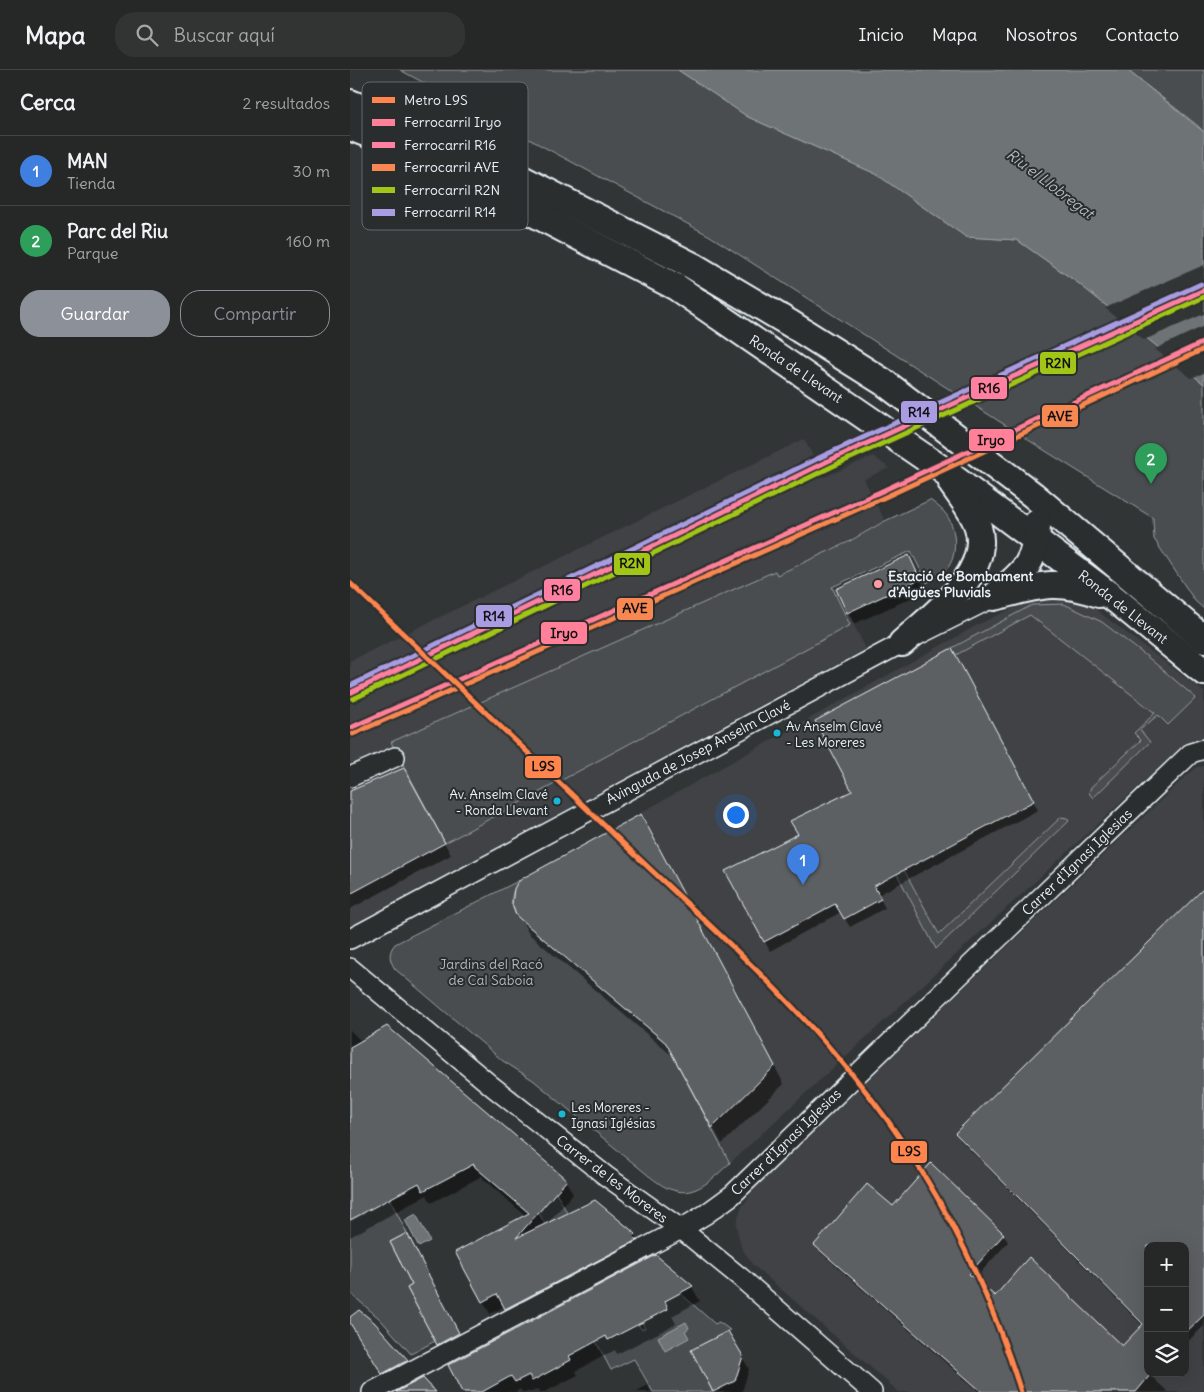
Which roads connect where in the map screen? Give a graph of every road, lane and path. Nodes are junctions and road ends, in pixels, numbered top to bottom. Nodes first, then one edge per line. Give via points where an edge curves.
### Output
1 (350, 103) edge
2 (362, 108) edge
3 (350, 127) edge
4 (362, 132) edge
5 (528, 182) edge
6 (528, 210) edge
7 (940, 468) junction
8 (1033, 495) junction
9 (1037, 540) junction
10 (994, 597) junction
11 (1116, 600) junction
12 (1204, 639) edge
13 (902, 643) junction
14 (1204, 672) edge
15 (1204, 749) edge
16 (395, 757) dead end
17 (350, 777) edge
18 (350, 939) edge
19 (350, 968) edge
20 (681, 1229) junction
21 (372, 1392) edge
22 (872, 1392) edge

1 - 2 main road, Ronda de Llevant
3 - 4 main road, Ronda de Llevant
5 - 8 main road, Ronda de Llevant via 693,266 791,324 885,383
6 - 7 main road, Ronda de Llevant via 676,287
7 - 9 main road, Ronda de Llevant
7 - 13 main road via 976,521 980,544 978,558 958,591
8 - 9 main road
8 - 12 main road, Ronda de Llevant
9 - 10 main road via 1023,572
9 - 11 main road, Ronda de Llevant
10 - 11 main road via 1041,585 1062,584
10 - 13 street, Avinguda de Josep Anselm Clavé
11 - 14 main road, Ronda de Llevant
13 - 18 street, Avinguda de Josep Anselm Clavé
15 - 20 street, Carrer d'Ignasi Iglesias via 1191,753 732,1195
16 - 17 street
19 - 20 street, Carrer de les Moreres via 493,1087 606,1176
20 - 21 street, Carrer d'Ignasi Iglesias
20 - 22 street, Carrer de les Moreres

